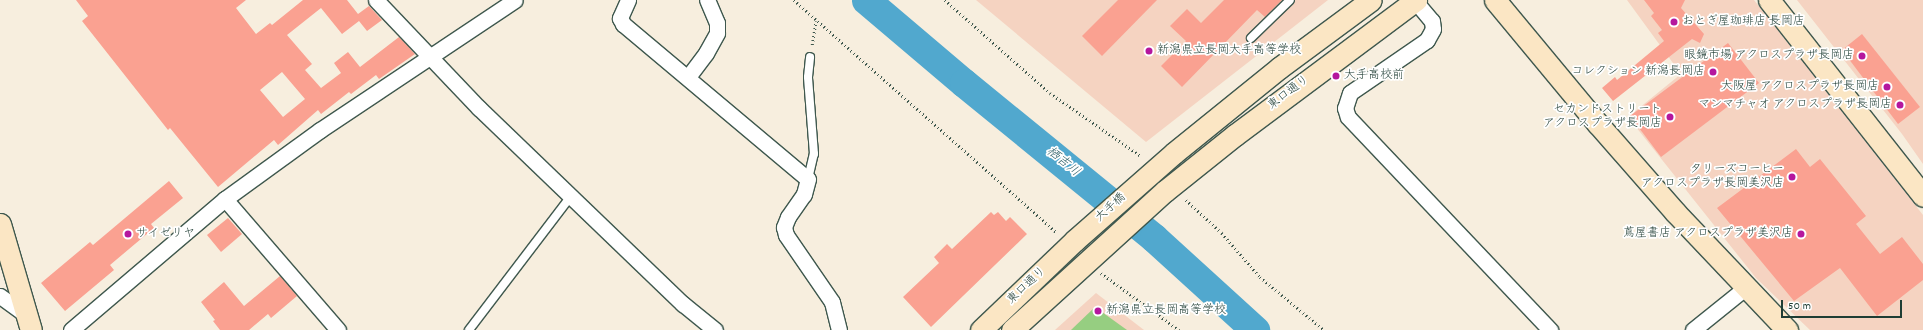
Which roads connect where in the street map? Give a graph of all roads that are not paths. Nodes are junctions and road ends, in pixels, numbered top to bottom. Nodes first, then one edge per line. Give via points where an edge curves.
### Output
1 (376, 0) edge
2 (628, 0) edge
3 (706, 0) edge
4 (1290, 0) edge
5 (1371, 0) edge
6 (1416, 0) edge
7 (1496, 0) edge
8 (1769, 0) edge
9 (511, 1) edge
10 (1251, 38) dead end
11 (429, 57) junction
12 (810, 57) road end
13 (688, 77) junction
14 (808, 179) junction
15 (1166, 191) joint
16 (571, 196) junction
17 (1923, 196) edge
18 (226, 199) junction
19 (0, 224) edge
20 (1074, 241) joint
21 (1096, 265) joint
22 (1745, 288) junction
23 (0, 296) edge
24 (28, 322) edge
25 (71, 330) edge
26 (338, 330) edge
27 (469, 330) edge
28 (715, 330) edge
29 (839, 330) edge
30 (981, 330) edge
31 (1012, 330) edge
32 (1550, 330) edge
33 (1693, 330) edge
34 (1787, 330) edge

1 - 11 street
2 - 13 street via 620,18 623,24
3 - 13 street via 717,23 717,33
4 - 10 lane
5 - 20 street, 大手橋 via 1144,166
6 - 15 street, 東口通り via 1276,103
6 - 32 street via 1432,21 1433,29 1427,40 1350,93 1345,108 1348,117
7 - 22 street via 1598,124
8 - 17 street
9 - 11 street
11 - 16 street
11 - 18 street via 320,130
12 - 14 lane via 808,76 814,154
13 - 14 street via 753,135
14 - 29 street via 804,194 784,227 786,235 832,302
15 - 21 street, 大手橋
16 - 27 lane
16 - 28 street via 683,304
18 - 25 street
18 - 26 street
19 - 24 street
20 - 30 street, 東口通り
21 - 31 street, 東口通り
22 - 33 street
22 - 34 street
23 - 24 street

